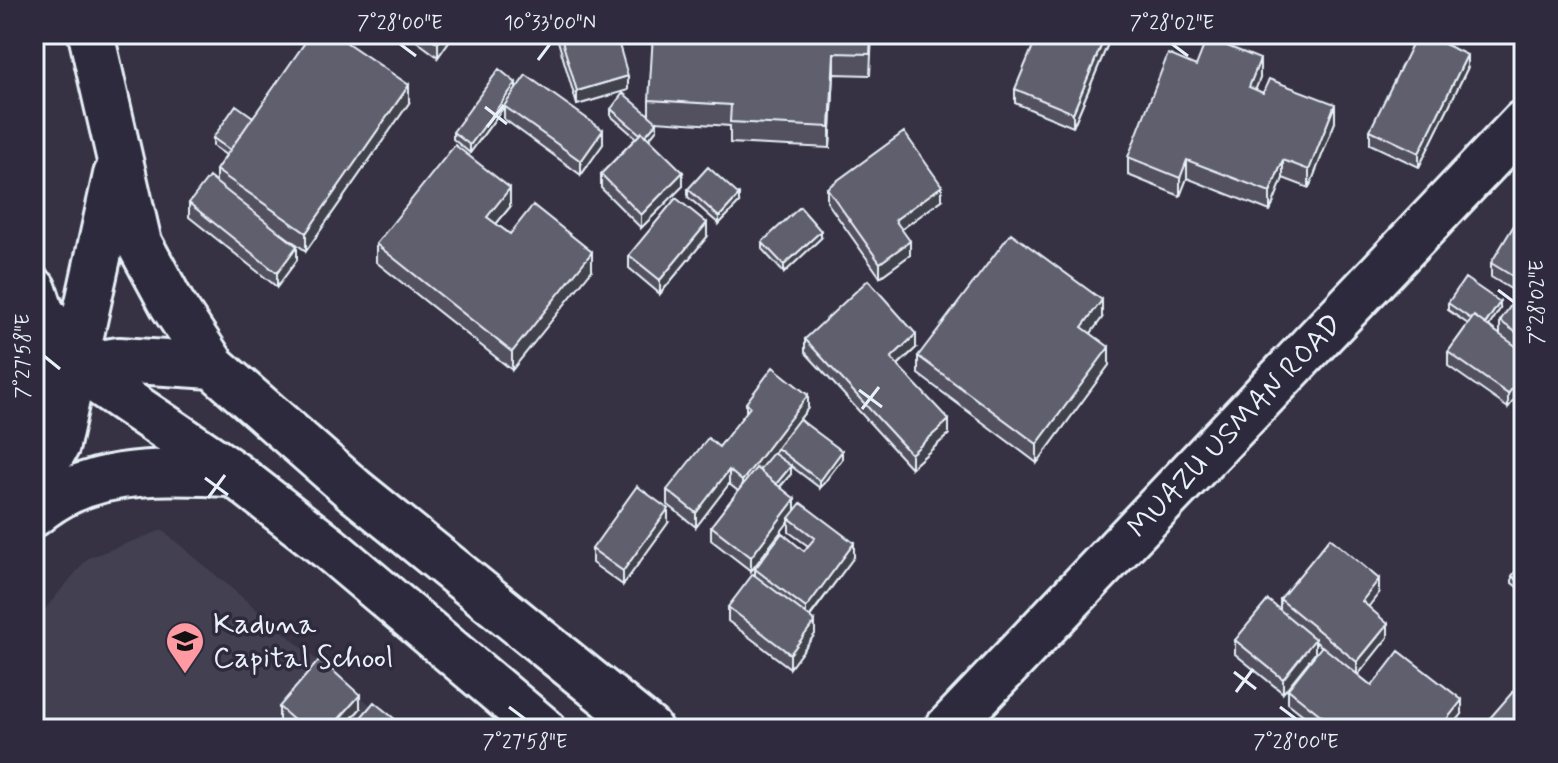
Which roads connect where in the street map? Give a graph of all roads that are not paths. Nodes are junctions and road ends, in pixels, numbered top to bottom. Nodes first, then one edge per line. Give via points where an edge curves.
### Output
1 (91, 34) edge
2 (1524, 122) edge
3 (119, 161) junction
4 (34, 290) edge
5 (213, 366) junction
6 (76, 367) junction
7 (34, 407) edge
8 (234, 474) junction
9 (34, 486) edge
10 (34, 514) edge
11 (543, 729) edge
12 (649, 729) edge
13 (947, 729) edge

1 - 3 main road
2 - 13 main road, MUAZU USMAN ROAD
3 - 5 main road via 139,243
3 - 6 main road
4 - 6 main road
5 - 6 main road via 119,360
5 - 12 main road via 354,490
6 - 7 main road
6 - 8 main road
6 - 9 main road via 57,445
8 - 10 main road via 145,472 95,480 49,501
8 - 11 main road

